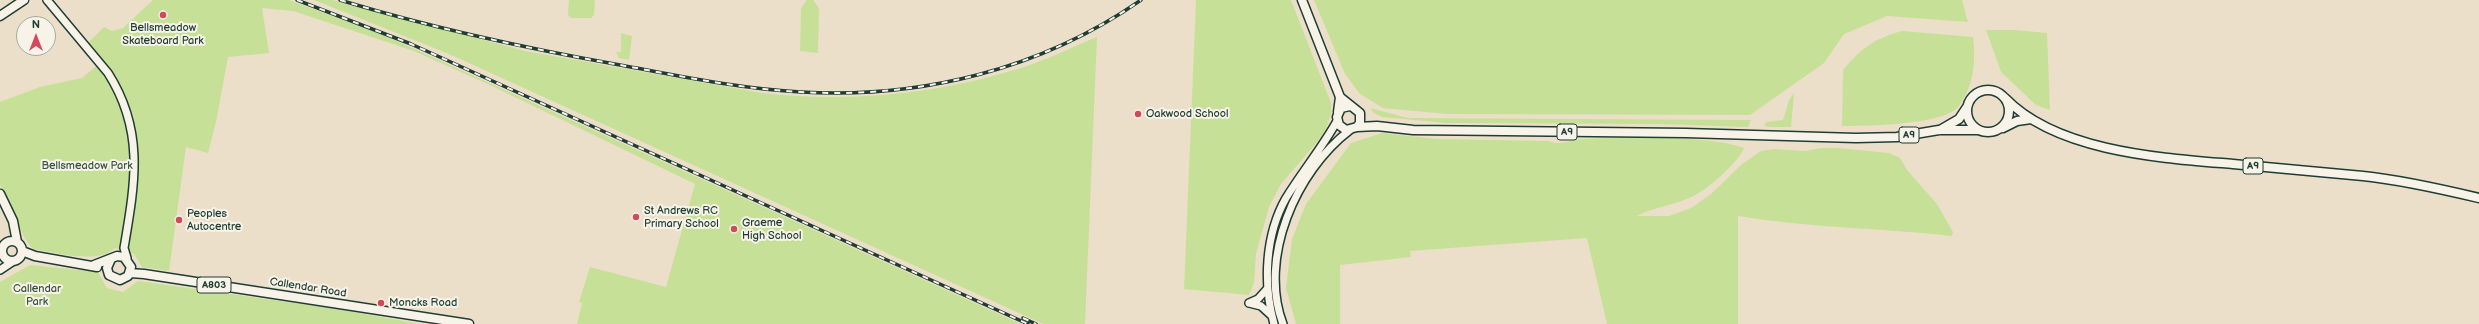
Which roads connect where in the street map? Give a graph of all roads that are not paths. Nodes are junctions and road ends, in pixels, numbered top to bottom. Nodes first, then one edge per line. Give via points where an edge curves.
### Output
1 (24, 0) edge
2 (47, 0) edge
3 (1302, 0) edge
4 (0, 16) edge
5 (1340, 97) junction
6 (2005, 98) junction
7 (1350, 106) junction
8 (1967, 107) junction
9 (1338, 112) junction
10 (1361, 118) junction
11 (2031, 119) junction
12 (1337, 121) junction
13 (1377, 126) junction
14 (1354, 128) junction
15 (2002, 128) junction
16 (1939, 130) junction
17 (1978, 130) junction
18 (0, 194) edge
19 (2479, 198) edge
20 (13, 242) junction
21 (124, 248) junction
22 (114, 257) junction
23 (15, 258) junction
24 (127, 258) junction
25 (94, 265) junction
26 (1, 269) edge
27 (131, 270) junction
28 (107, 272) junction
29 (1267, 289) junction
30 (1272, 316) junction
31 (468, 324) edge
32 (1274, 324) edge
33 (1283, 324) edge

1 - 4 main road
2 - 21 main road via 108,73 129,116 135,173
3 - 5 main road
5 - 7 main road
5 - 9 main road
6 - 8 main road via 1995,91 1982,91 1972,98
6 - 11 main road, A9 via 2019,112
6 - 15 main road via 2010,110
7 - 9 main road
7 - 10 main road via 1358,110
8 - 16 main road, A9 via 1959,119
8 - 17 main road via 1969,120
9 - 12 main road
10 - 13 main road, A9
10 - 14 main road
11 - 15 main road via 2017,121
11 - 19 main road, A9 via 2074,138 2120,151 2178,159 2365,176
12 - 14 main road via 1342,128
12 - 29 main road via 1322,147 1294,185 1278,217 1269,255
13 - 14 main road, A9
13 - 16 main road, A9 via 1413,130 1856,138 1897,137
14 - 33 main road via 1314,169 1292,204 1286,220 1276,256 1275,289
15 - 17 main road via 1990,133
16 - 17 main road, A9
18 - 20 main road via 13,221
20 - 23 main road
20 - 23 main road via 1,250
21 - 22 main road
21 - 24 main road
22 - 24 main road
22 - 25 main road, A803
22 - 28 main road via 107,265
23 - 25 main road, A803 via 35,256
23 - 26 main road
24 - 27 main road
25 - 28 main road, A803
27 - 28 main road, A803 via 120,280 112,278
27 - 31 main road, Callendar Road / A803
29 - 30 main road
29 - 30 main road via 1258,299 1248,303 1260,306
30 - 32 main road

